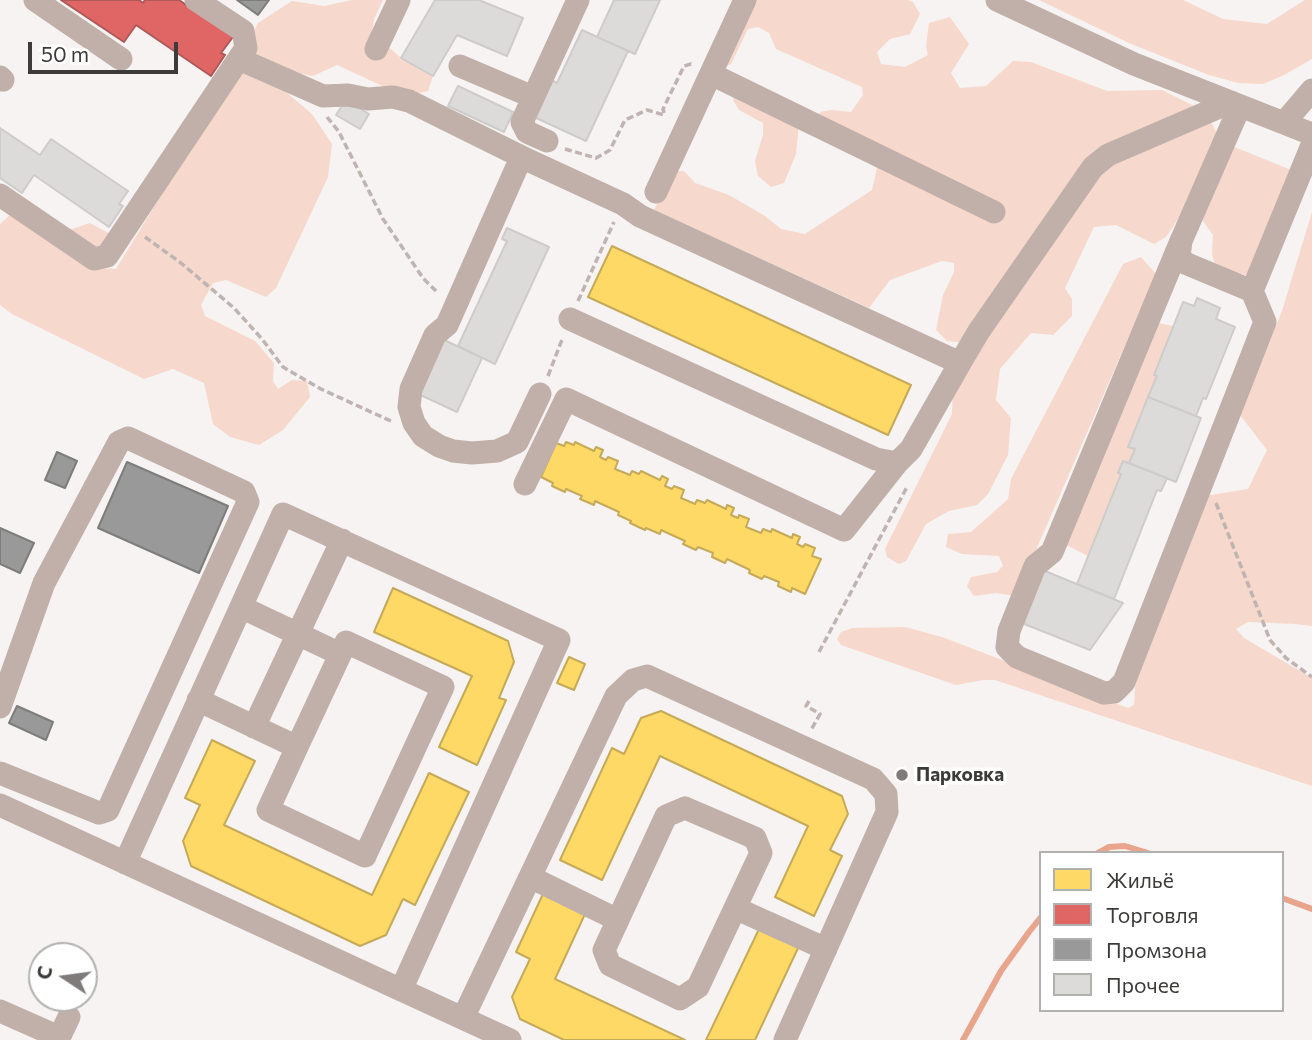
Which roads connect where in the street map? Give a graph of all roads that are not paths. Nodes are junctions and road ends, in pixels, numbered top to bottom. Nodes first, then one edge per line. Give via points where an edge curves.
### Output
1 (35, 0) edge
2 (196, 0) edge
3 (399, 0) edge
4 (578, 0) edge
5 (745, 0) edge
6 (997, 0) edge
7 (376, 49) dead end
8 (121, 59) dead end
9 (239, 59) junction
10 (460, 65) dead end
11 (711, 74) junction
12 (1312, 90) edge
13 (533, 97) junction
14 (1235, 104) junction
15 (1284, 123) junction
16 (1312, 134) edge
17 (547, 141) road end
18 (1312, 145) edge
19 (530, 161) junction
20 (656, 192) dead end
21 (0, 195) edge
22 (994, 212) dead end
23 (1181, 242) junction
24 (1252, 291) junction
25 (570, 319) dead end
26 (960, 363) junction
27 (540, 394) dead end
28 (897, 463) junction
29 (525, 484) dead end
30 (342, 540) junction
31 (241, 607) junction
32 (298, 634) junction
33 (340, 654) junction
34 (198, 701) junction
35 (0, 707) edge
36 (254, 727) junction
37 (297, 747) junction
38 (0, 773) edge
39 (0, 805) edge
40 (125, 863) junction
41 (530, 877) junction
42 (736, 908) junction
43 (618, 920) junction
44 (825, 949) junction
45 (401, 990) junction
46 (0, 1011) edge
47 (463, 1018) junction
48 (62, 1031) edge
49 (510, 1040) edge
50 (785, 1040) edge

1 - 8 street
2 - 9 street via 243,31 246,48
3 - 7 street
4 - 13 street
5 - 11 street
6 - 14 street via 1134,64
9 - 19 street via 323,96 409,101
9 - 21 street via 107,256 94,259
10 - 13 street
11 - 20 street
11 - 22 street
12 - 15 street
13 - 17 street via 522,122 527,132
14 - 15 street
14 - 23 street
14 - 26 street via 1108,155 1093,167
15 - 16 street
18 - 24 street
19 - 26 street
19 - 27 street via 522,161 516,169 455,309 435,335 411,389 409,407 424,436 453,451 472,453 517,442
23 - 24 street via 1179,256 1185,263
23 - 24 street via 1052,552 1035,566 1009,631 1007,647 1017,657 1104,693 1114,692 1124,682 1265,323
25 - 28 street via 876,459
26 - 28 street via 911,449
28 - 29 street via 844,530 565,399
30 - 31 street via 283,514
30 - 32 street
30 - 45 street via 559,640
31 - 32 street
31 - 34 street
32 - 33 street
32 - 36 street
33 - 37 street
33 - 37 street via 346,642 443,687 365,856 268,810
34 - 36 street
34 - 40 street
35 - 38 street via 44,583 119,442 128,438 244,492 248,502 108,810 99,813
36 - 37 street
39 - 40 street
40 - 45 street
41 - 43 street
41 - 44 street via 616,696 633,680 648,677 873,779 886,794 887,812
41 - 47 street
42 - 43 street via 698,987 680,999 610,965 604,950
42 - 43 street via 761,853 755,838 685,808 666,816
42 - 44 street
44 - 50 street
45 - 47 street
46 - 48 street
47 - 49 street

